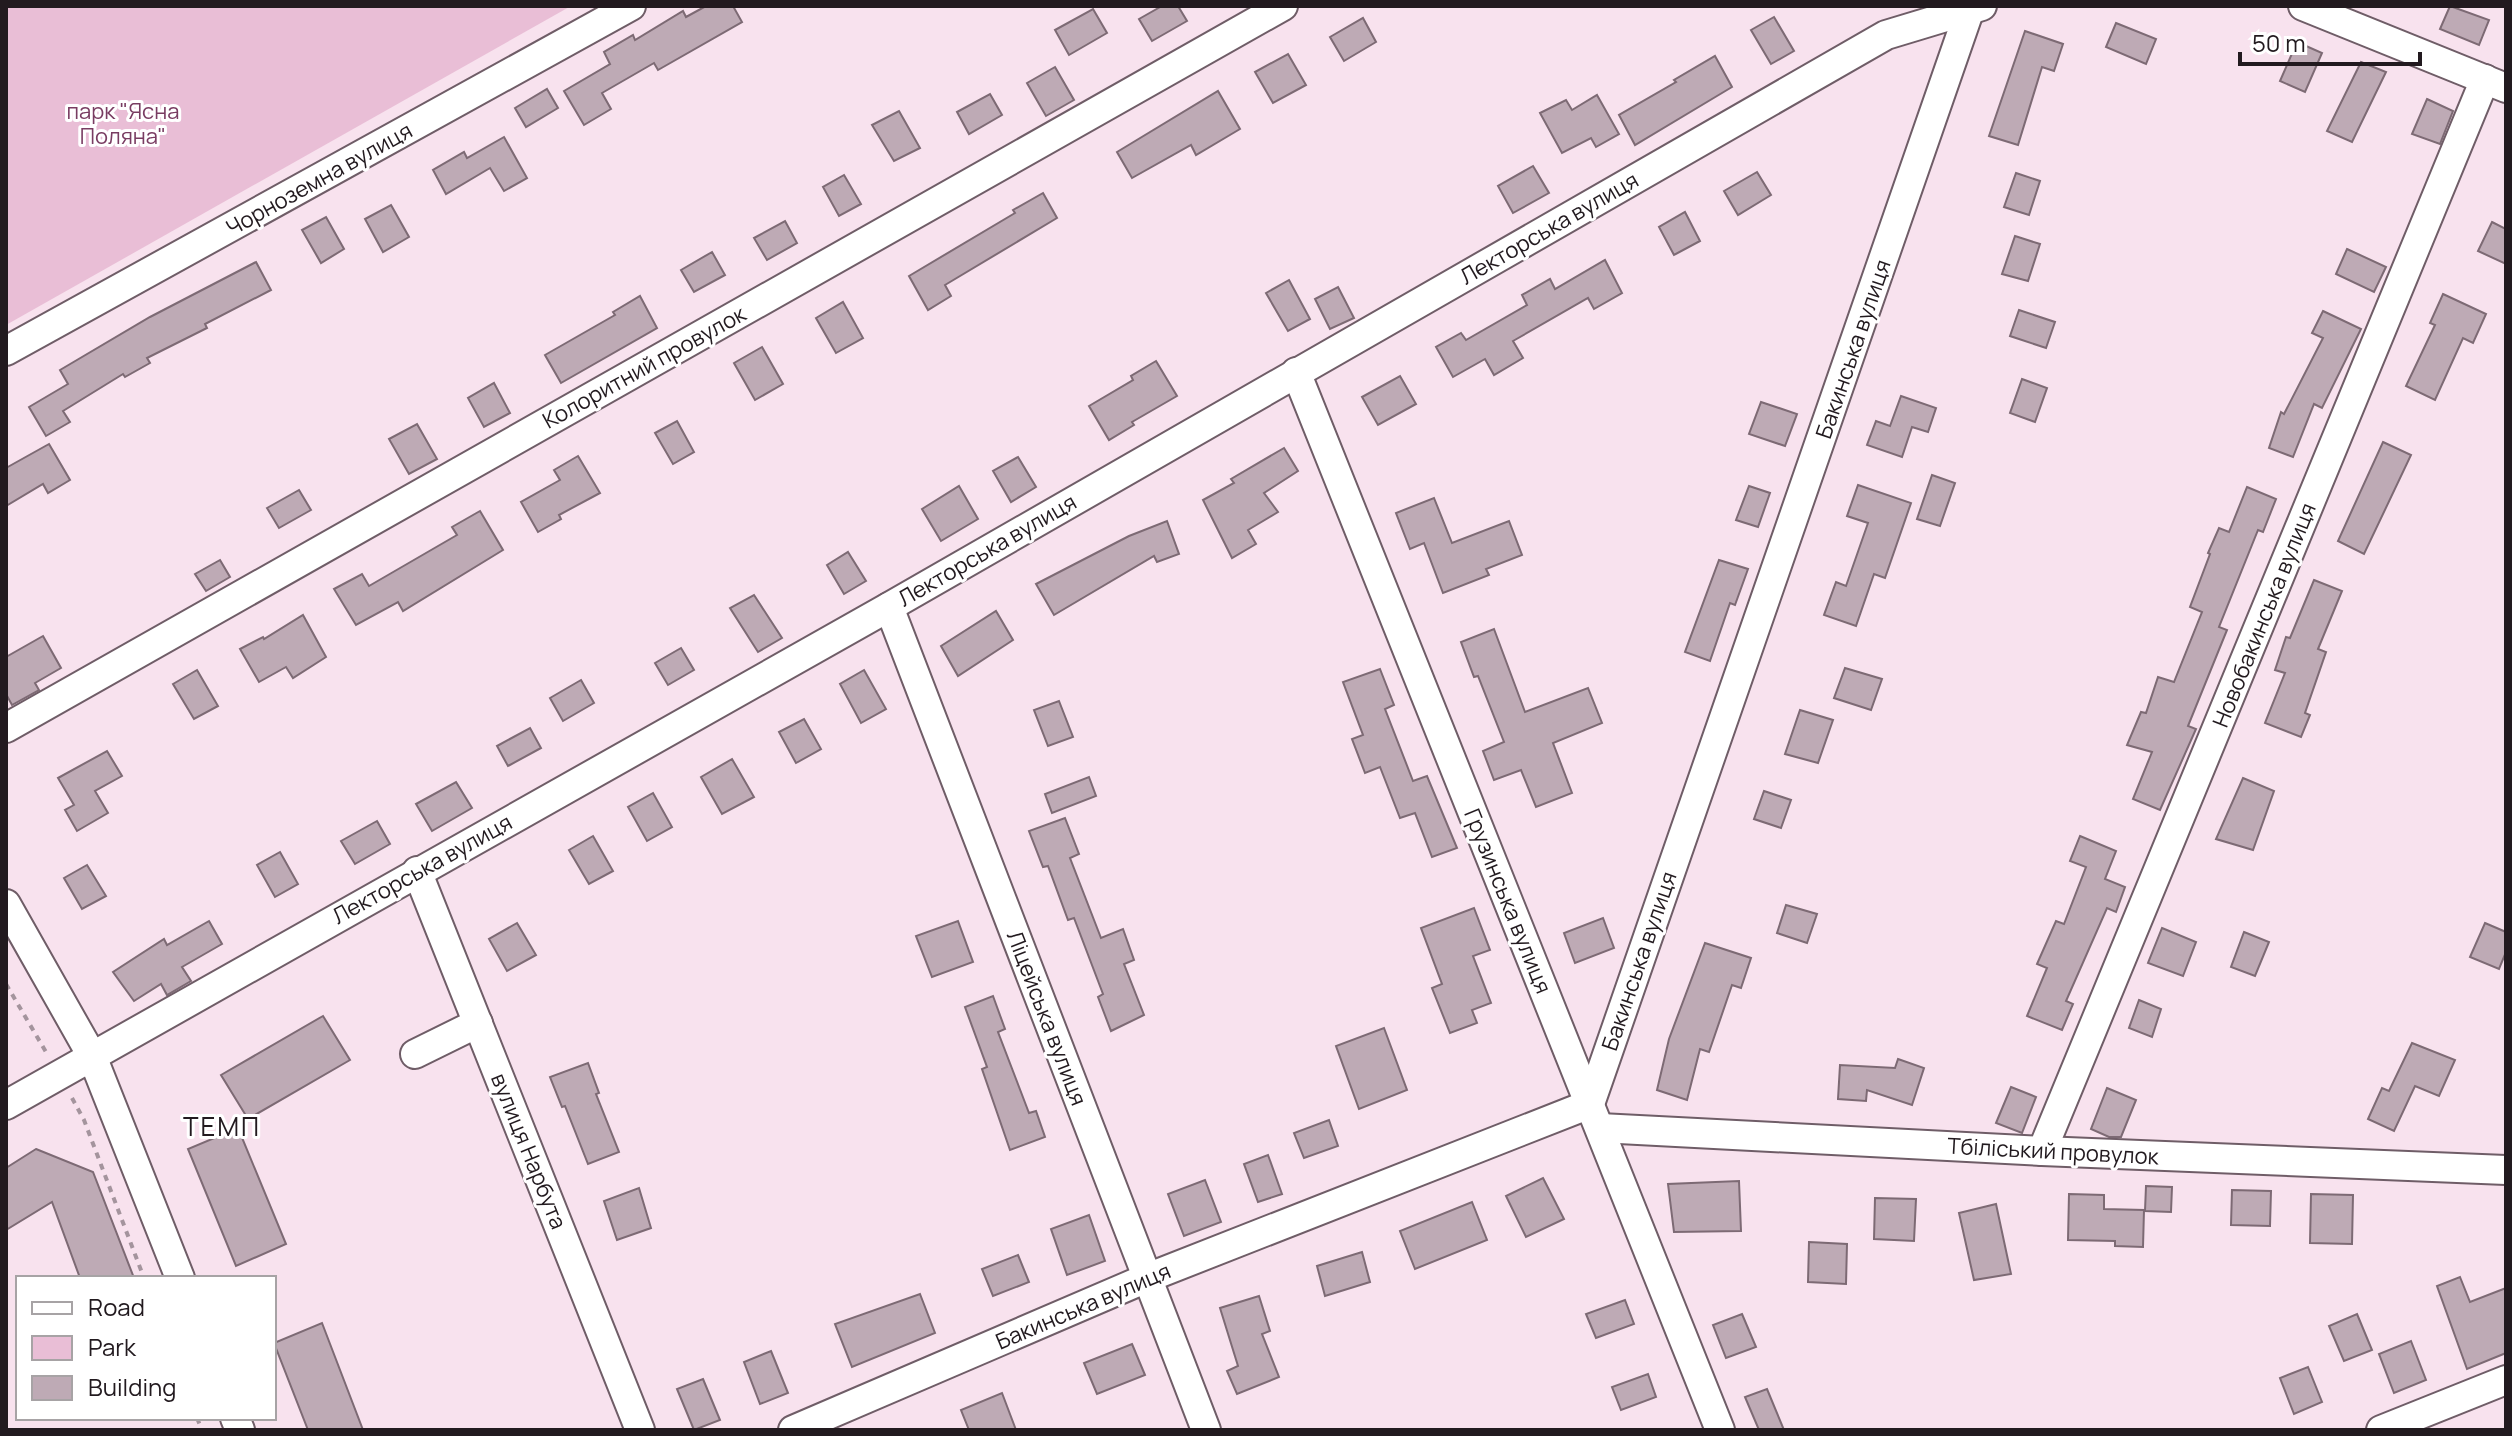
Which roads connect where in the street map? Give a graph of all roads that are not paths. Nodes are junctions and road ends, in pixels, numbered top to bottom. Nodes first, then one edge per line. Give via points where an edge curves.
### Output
1 (631, 6) edge
2 (1283, 6) edge
3 (2303, 6) edge
4 (1975, 7) edge
5 (2496, 84) edge
6 (6, 351) edge
7 (1296, 372) junction
8 (889, 607) junction
9 (6, 728) edge
10 (417, 871) junction
11 (6, 904) edge
12 (478, 1023) junction
13 (415, 1054) dead end
14 (92, 1056) junction
15 (6, 1105) edge
16 (1595, 1116) junction
17 (2042, 1151) junction
18 (2506, 1170) edge
19 (179, 1276) edge
20 (1147, 1278) junction
21 (2506, 1380) edge
22 (640, 1430) edge
23 (793, 1430) edge
24 (1206, 1430) edge
25 (1720, 1430) edge
26 (2381, 1430) edge

1 - 6 street, Чорноземна вулиця
2 - 9 street, Колоритний провулок
3 - 5 street
4 - 7 street, Лекторська вулиця via 1886,35
4 - 16 street, Бакинська вулиця
5 - 17 street, Новобакинська вулиця
7 - 8 street, Лекторська вулиця
7 - 16 street, Грузинська вулиця
8 - 10 street, Лекторська вулиця
8 - 20 street, Ліцейська вулиця
10 - 12 street, вулиця Нарбута
10 - 14 street, Лекторська вулиця
11 - 14 street
12 - 13 street
12 - 22 street, вулиця Нарбута
14 - 15 street, Лекторська вулиця
14 - 19 street
16 - 17 street, Тбіліський провулок
16 - 20 street, Бакинська вулиця
16 - 25 street, Грузинська вулиця
17 - 18 street, Тбіліський провулок
20 - 23 street, Бакинська вулиця
20 - 24 street, Ліцейська вулиця
21 - 26 street

